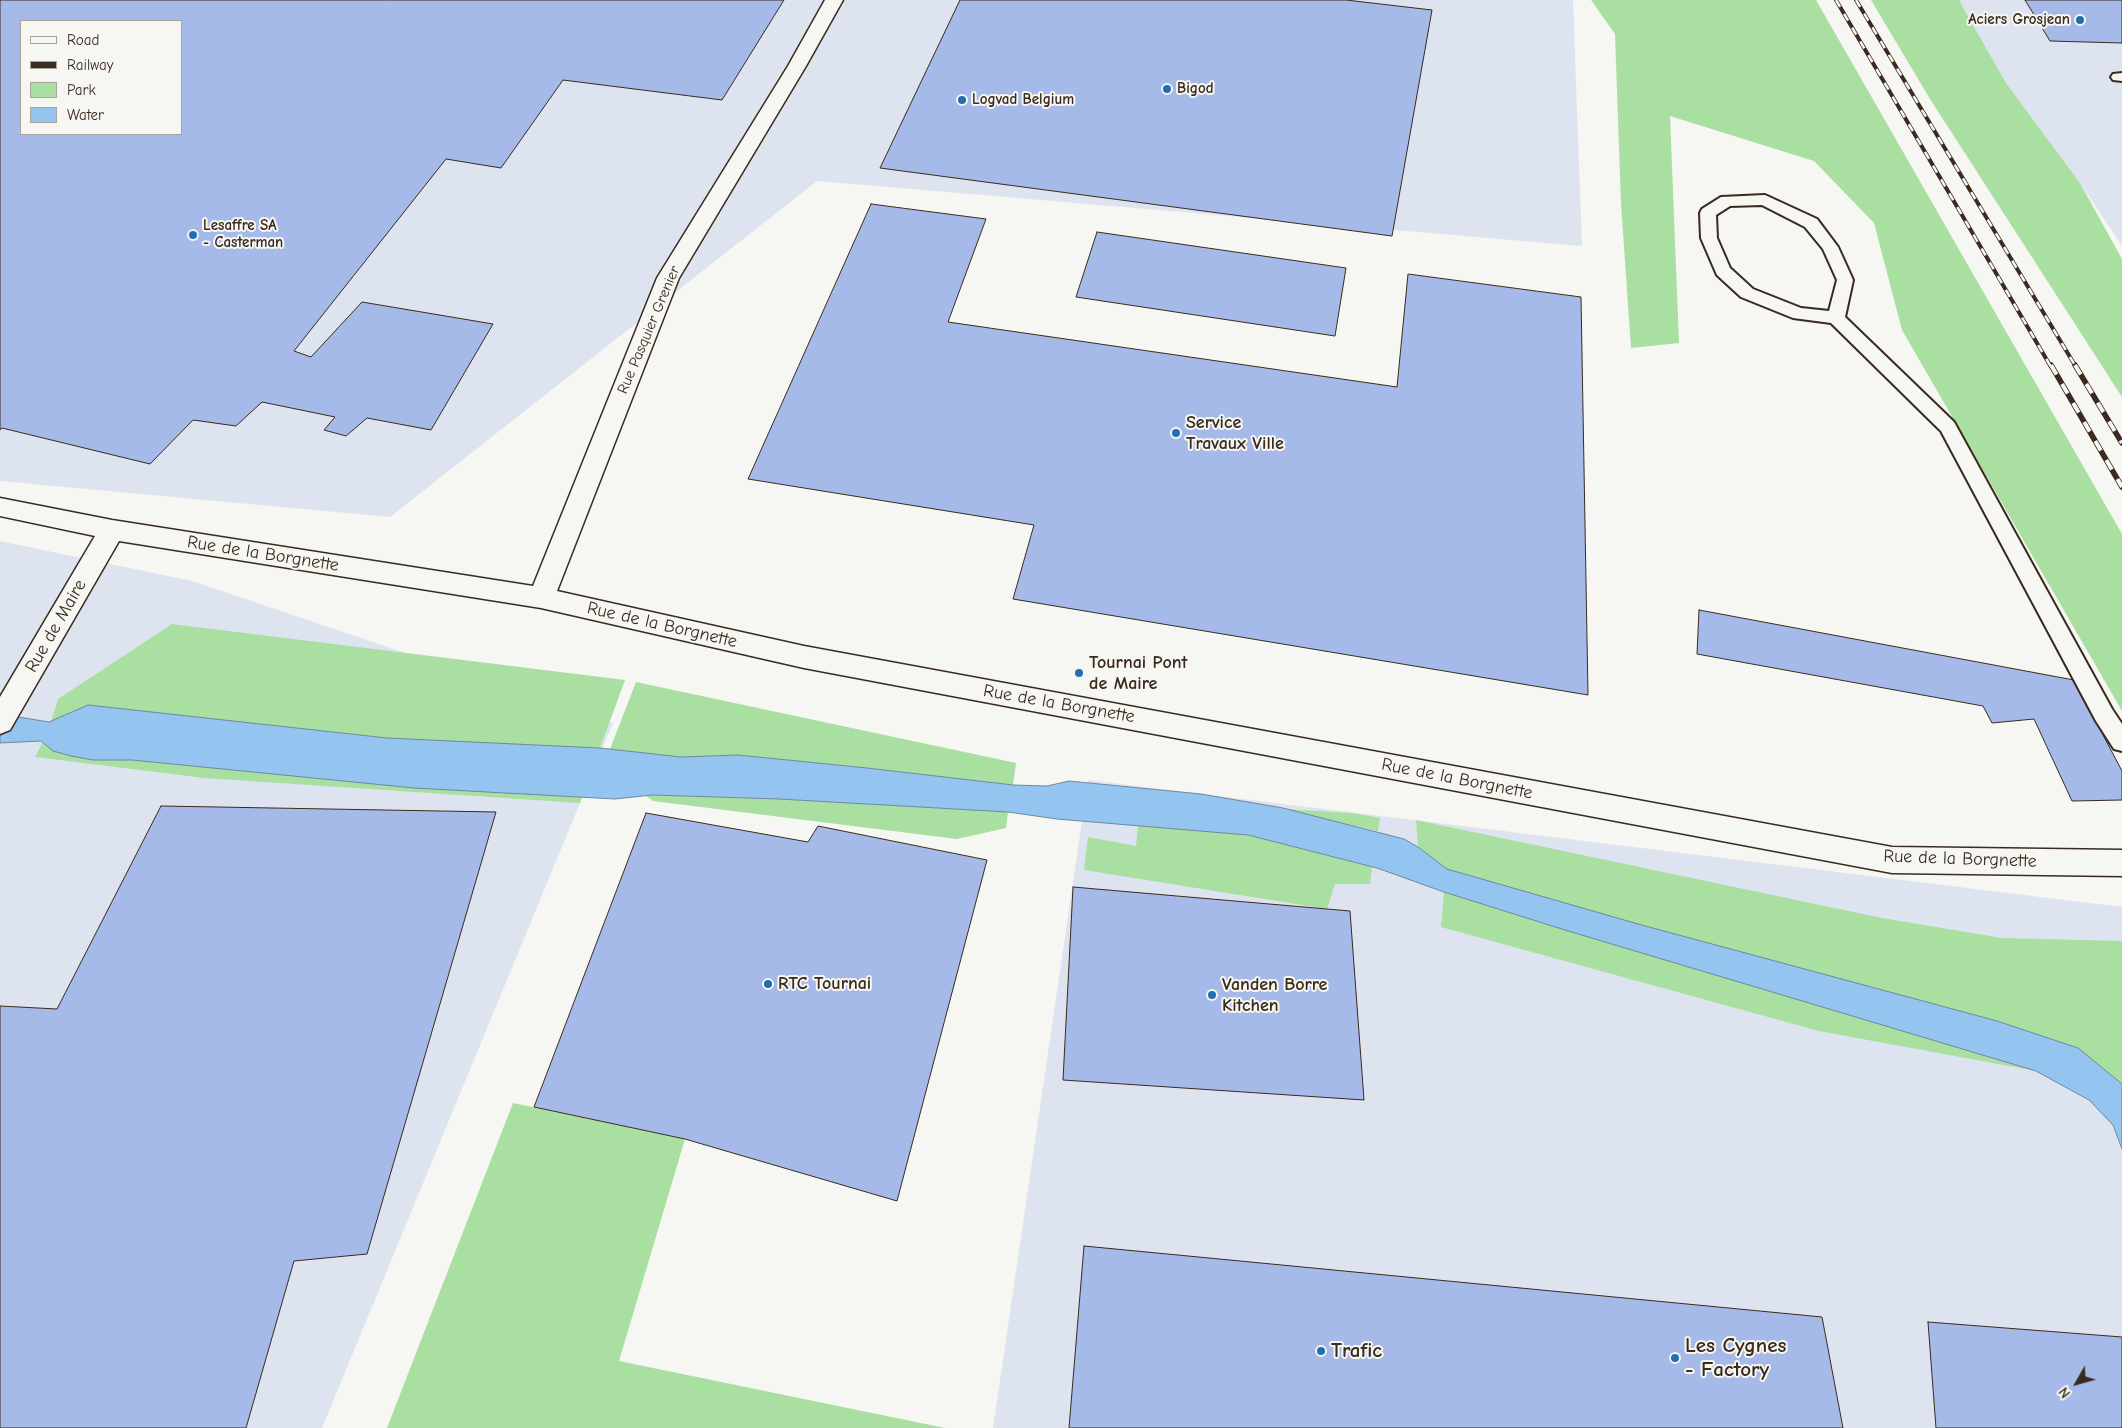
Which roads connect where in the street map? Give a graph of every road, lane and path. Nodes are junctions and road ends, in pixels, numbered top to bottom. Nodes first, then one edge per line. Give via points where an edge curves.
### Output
1 (834, 0) edge
2 (1836, 318) junction
3 (0, 507) edge
4 (112, 530) junction
5 (542, 598) junction
6 (0, 722) edge
7 (2122, 742) edge
8 (2122, 863) edge

1 - 5 street, Rue Pasquier Grenier via 668,278
2 - 2 lane via 1846,280 1830,247 1811,223 1765,200 1727,201 1708,213 1708,238 1723,271 1747,293 1799,314
2 - 7 lane via 1948,427 2104,715
3 - 4 street, Rue de la Borgnette
4 - 5 street, Rue de la Borgnette
4 - 6 street, Rue de Maire
5 - 8 street, Rue de la Borgnette via 804,657 1892,860

